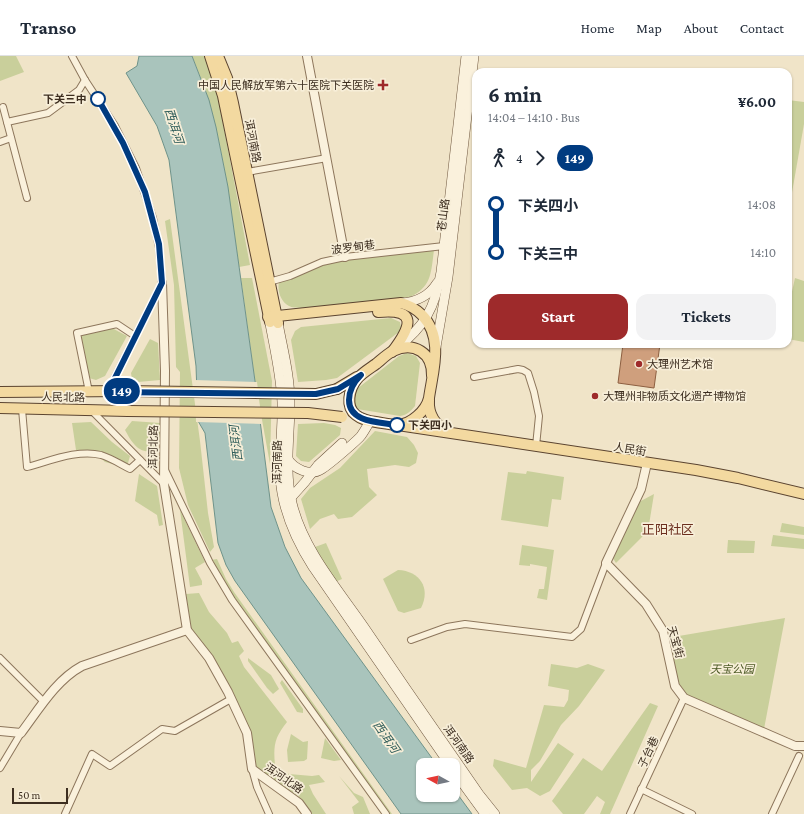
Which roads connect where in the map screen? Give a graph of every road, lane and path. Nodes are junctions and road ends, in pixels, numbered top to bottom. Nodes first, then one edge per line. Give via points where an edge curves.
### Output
1 (72, 56) edge
2 (210, 56) edge
3 (218, 56) edge
4 (307, 56) edge
5 (466, 56) edge
6 (474, 56) edge
7 (473, 68) edge
8 (472, 73) edge
9 (85, 80) junction
10 (3, 107) dead end
11 (7, 122) junction
12 (12, 138) junction
13 (0, 142) edge
14 (327, 158) junction
15 (247, 172) junction
16 (27, 198) dead end
17 (444, 246) junction
18 (345, 257) junction
19 (441, 272) junction
20 (269, 282) junction
21 (162, 283) junction
22 (401, 303) junction
23 (273, 320) junction
24 (426, 320) junction
25 (135, 336) junction
26 (436, 351) junction
27 (392, 352) junction
28 (361, 375) junction
29 (432, 376) junction
30 (474, 377) dead end
31 (0, 392) edge
32 (89, 392) junction
33 (108, 392) junction
34 (429, 398) junction
35 (0, 408) edge
36 (22, 409) junction
37 (91, 410) junction
38 (370, 421) junction
39 (397, 425) junction
40 (452, 433) junction
41 (536, 446) junction
42 (280, 449) junction
43 (140, 460) junction
44 (288, 460) junction
45 (647, 463) junction
46 (163, 468) junction
47 (314, 472) junction
48 (164, 484) junction
49 (804, 494) edge
50 (288, 501) junction
51 (606, 563) junction
52 (187, 630) junction
53 (411, 640) dead end
54 (0, 658) edge
55 (684, 698) junction
56 (231, 700) junction
57 (44, 702) junction
58 (0, 731) edge
59 (21, 733) junction
60 (804, 746) edge
61 (799, 756) dead end
62 (445, 758) edge
63 (0, 768) edge
64 (252, 769) junction
65 (460, 780) edge
66 (642, 789) junction
67 (65, 814) edge
68 (268, 814) edge
69 (307, 814) edge
70 (386, 814) edge
71 (485, 814) edge
72 (496, 814) edge
73 (630, 814) edge
74 (692, 814) edge
75 (772, 814) edge

1 - 9 street, 洱河北路
2 - 23 main road, 洱河南路 via 225,104
3 - 15 main road, 洱河南路 via 230,90
4 - 14 street
5 - 17 main road, 苍山路
6 - 7 main road, 苍山路
8 - 26 main road, 苍山路 via 448,277
9 - 11 street via 79,90 48,113
9 - 21 street, 洱河北路 via 115,126 136,168 159,244
10 - 11 street
11 - 12 street
12 - 13 street
12 - 16 street
14 - 15 street
14 - 18 street
15 - 20 main road, 洱河南路
17 - 18 street, 波罗甸巷
17 - 19 main road, 苍山路
18 - 20 street, 波罗甸巷 via 322,262
19 - 22 main road via 438,282 428,294
19 - 24 main road, 苍山路 via 436,297
20 - 23 main road, 洱河南路
21 - 25 street
21 - 46 street, 洱河北路 via 165,371
22 - 23 main road
22 - 24 main road via 416,310
23 - 27 main road via 398,312 407,318 408,326 404,337
23 - 42 main road, 洱河南路 via 281,382
23 - 44 main road, 洱河南路 via 287,370 290,392
24 - 26 main road via 434,333
24 - 27 main road, 苍山路 via 413,335
25 - 32 street via 117,324 77,333
25 - 33 street
26 - 29 main road, 苍山路
27 - 28 main road
27 - 29 main road via 407,347 421,351 430,362
28 - 33 main road, 人民北路, bridge via 338,389 316,394
28 - 38 main road via 352,387 349,405 355,415
29 - 34 main road
30 - 41 street via 518,369 528,373 539,416
31 - 32 main road, 人民北路
32 - 33 main road, 人民北路
34 - 39 main road via 427,405 418,414
34 - 40 main road via 429,410 434,420
35 - 36 main road, 人民北路
36 - 37 main road, 人民北路
36 - 43 street via 27,467 87,454 101,455 130,469
37 - 38 main road, 人民北路, bridge via 312,414
37 - 43 street
38 - 39 main road
38 - 47 main road via 360,437 321,470
39 - 40 main road, 人民街
40 - 41 main road, 人民街
41 - 45 main road, 人民街
42 - 44 main road
42 - 50 main road, 洱河南路 via 280,475
43 - 48 street
44 - 47 main road via 298,469
44 - 50 main road, 洱河南路
45 - 49 main road, 人民街 via 738,478
45 - 51 street via 641,489
46 - 48 street, 洱河北路
46 - 70 street via 210,563 232,600
47 - 50 main road
48 - 52 street, 洱河北路
50 - 62 main road, 洱河南路 via 290,524 302,550
50 - 72 main road, 洱河南路 via 320,562 479,794
51 - 53 street via 581,629 572,637 465,624
51 - 55 street, 天宝街 via 646,604 663,631 676,686
52 - 56 street, 洱河北路 via 209,658
52 - 57 street via 71,671
54 - 57 street
55 - 60 street via 795,746
55 - 66 street, 子台巷
56 - 64 street, 洱河北路 via 248,733
56 - 67 street via 175,731 162,728 110,766 92,754
57 - 59 street
58 - 59 street
59 - 63 street
61 - 75 street
64 - 68 street
64 - 69 street, 洱河北路 via 300,803
65 - 71 main road, 洱河南路
66 - 73 street, 子台巷
66 - 74 street

